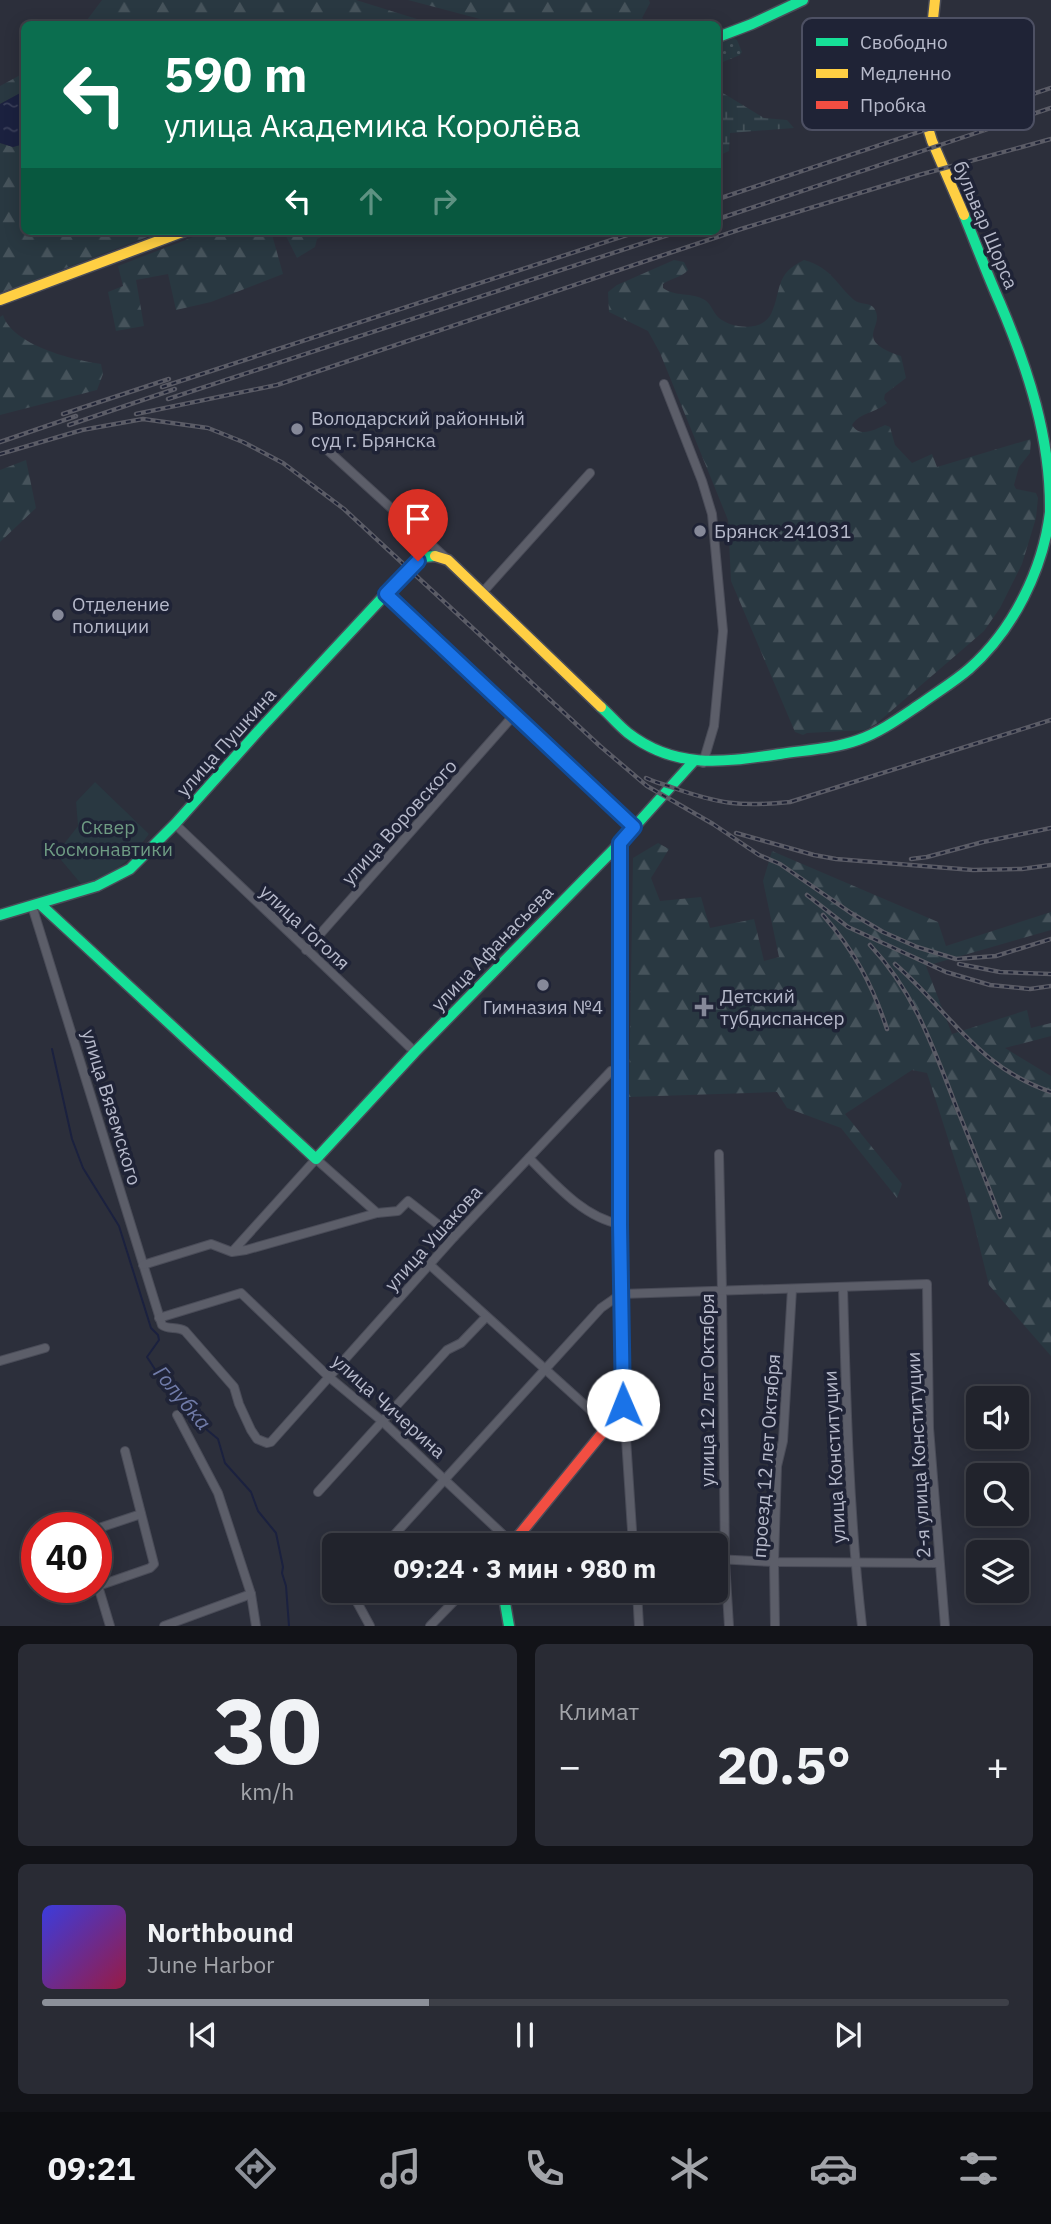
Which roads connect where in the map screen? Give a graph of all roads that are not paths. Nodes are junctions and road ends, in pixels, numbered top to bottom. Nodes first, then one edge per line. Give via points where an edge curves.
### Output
1 (803, 0) edge
2 (935, 0) edge
3 (933, 18) edge
4 (721, 36) edge
5 (929, 130) edge
6 (174, 235) edge
7 (0, 300) edge
8 (664, 384) dead end
9 (324, 447) dead end
10 (1050, 459) edge
11 (590, 474) dead end
12 (1050, 510) edge
13 (423, 536) junction
14 (423, 557) junction
15 (448, 560) junction
16 (482, 593) junction
17 (386, 594) junction
18 (514, 715) junction
19 (698, 762) junction
20 (175, 824) junction
21 (634, 827) junction
22 (620, 843) junction
23 (36, 905) junction
24 (0, 915) edge
25 (306, 950) junction
26 (415, 1052) junction
27 (620, 1069) junction
28 (719, 1154) dead end
29 (529, 1158) junction
30 (316, 1159) junction
31 (377, 1213) junction
32 (620, 1224) junction
33 (454, 1237) junction
34 (232, 1252) junction
35 (142, 1265) junction
36 (430, 1265) junction
37 (843, 1287) junction
38 (792, 1289) junction
39 (722, 1291) junction
40 (621, 1294) junction
41 (486, 1317) junction
42 (159, 1318) junction
43 (45, 1348) dead end
44 (0, 1362) edge
45 (544, 1369) junction
46 (329, 1377) junction
47 (623, 1405) junction
48 (177, 1415) dead end
49 (382, 1421) junction
50 (608, 1426) junction
51 (125, 1451) dead end
52 (445, 1480) junction
53 (318, 1492) dead end
54 (141, 1514) junction
55 (112, 1524) edge
56 (396, 1533) edge
57 (500, 1533) edge
58 (520, 1533) edge
59 (632, 1533) edge
60 (720, 1533) edge
61 (728, 1560) edge
62 (774, 1562) junction
63 (855, 1562) junction
64 (939, 1563) junction
65 (112, 1582) edge
66 (251, 1594) junction
67 (102, 1603) edge
68 (358, 1603) edge
69 (453, 1603) edge
70 (505, 1603) edge
71 (638, 1603) edge
72 (726, 1603) edge
73 (110, 1626) edge
74 (164, 1626) edge
75 (256, 1626) edge
76 (370, 1626) edge
77 (430, 1626) edge
78 (509, 1626) edge
79 (639, 1626) edge
80 (729, 1626) edge
81 (775, 1626) edge
82 (862, 1626) edge
83 (945, 1626) edge

1 - 4 main road
2 - 3 main road, бульвар Щорса
5 - 10 main road, бульвар Щорса via 1032,377
6 - 7 main road
8 - 19 street via 712,514 723,631 714,726
9 - 13 street
10 - 12 main road, бульвар Щорса
11 - 16 street
12 - 19 main road, бульвар Щорса via 1035,571 1022,596 988,647 957,677 890,724 860,739 724,762
13 - 14 street
13 - 15 street
14 - 15 main road via 432,554
14 - 17 main road, улица Пушкина
15 - 16 main road
16 - 19 main road via 627,732 651,748
17 - 18 street
17 - 20 main road, улица Пушкина
18 - 21 street
18 - 25 street, улица Воровского
19 - 21 main road, улица Афанасьева
20 - 23 main road, улица Пушкина via 130,869 97,886
20 - 25 street, улица Гоголя
21 - 22 main road, улица Афанасьева
22 - 26 main road, улица Афанасьева
22 - 27 main road
23 - 24 main road, улица Пушкина
23 - 30 main road
23 - 35 street, улица Вяземского
25 - 26 street, улица Гоголя
26 - 30 main road, улица Афанасьева
27 - 29 street, улица Ушакова via 611,1071
27 - 32 main road
28 - 39 street, улица 12 лет Октября
29 - 32 street via 596,1216
29 - 33 street, улица Ушакова
30 - 31 street
30 - 34 street
31 - 33 street via 398,1211 408,1201
31 - 34 street
32 - 40 main road
33 - 36 street, улица Ушакова
34 - 35 street via 211,1244
35 - 42 street, улица Вяземского
36 - 41 street
36 - 46 street, улица Ушакова
37 - 38 street
37 - 63 street, улица Конституции
37 - 64 street, 2-я улица Конституции via 927,1284 929,1428
38 - 39 street
38 - 62 street, проезд 12 лет Октября
39 - 40 street
39 - 60 street, улица 12 лет Октября
40 - 45 street via 601,1308
40 - 47 main road
41 - 45 street
41 - 49 street via 461,1343 447,1350
42 - 46 street, улица Чичерина via 241,1293
42 - 46 street, улица Ушакова via 165,1327 185,1331 227,1378 251,1430 267,1443
43 - 44 street
45 - 50 street
45 - 52 street
46 - 49 street, улица Чичерина
47 - 50 main road via 620,1416
47 - 59 street
48 - 66 street via 218,1493
49 - 52 street, улица Чичерина
49 - 53 street
50 - 58 main road
51 - 54 street
52 - 56 street
52 - 57 street, улица Чичерина
54 - 55 street
54 - 65 street via 154,1564
61 - 62 street
62 - 63 street
62 - 81 street, проезд 12 лет Октября
63 - 64 street
63 - 82 street, улица Конституции
64 - 83 street, 2-я улица Конституции
66 - 74 street
66 - 75 street
67 - 73 street
68 - 76 street
69 - 77 street
70 - 78 main road
71 - 79 street
72 - 80 street, улица 12 лет Октября

